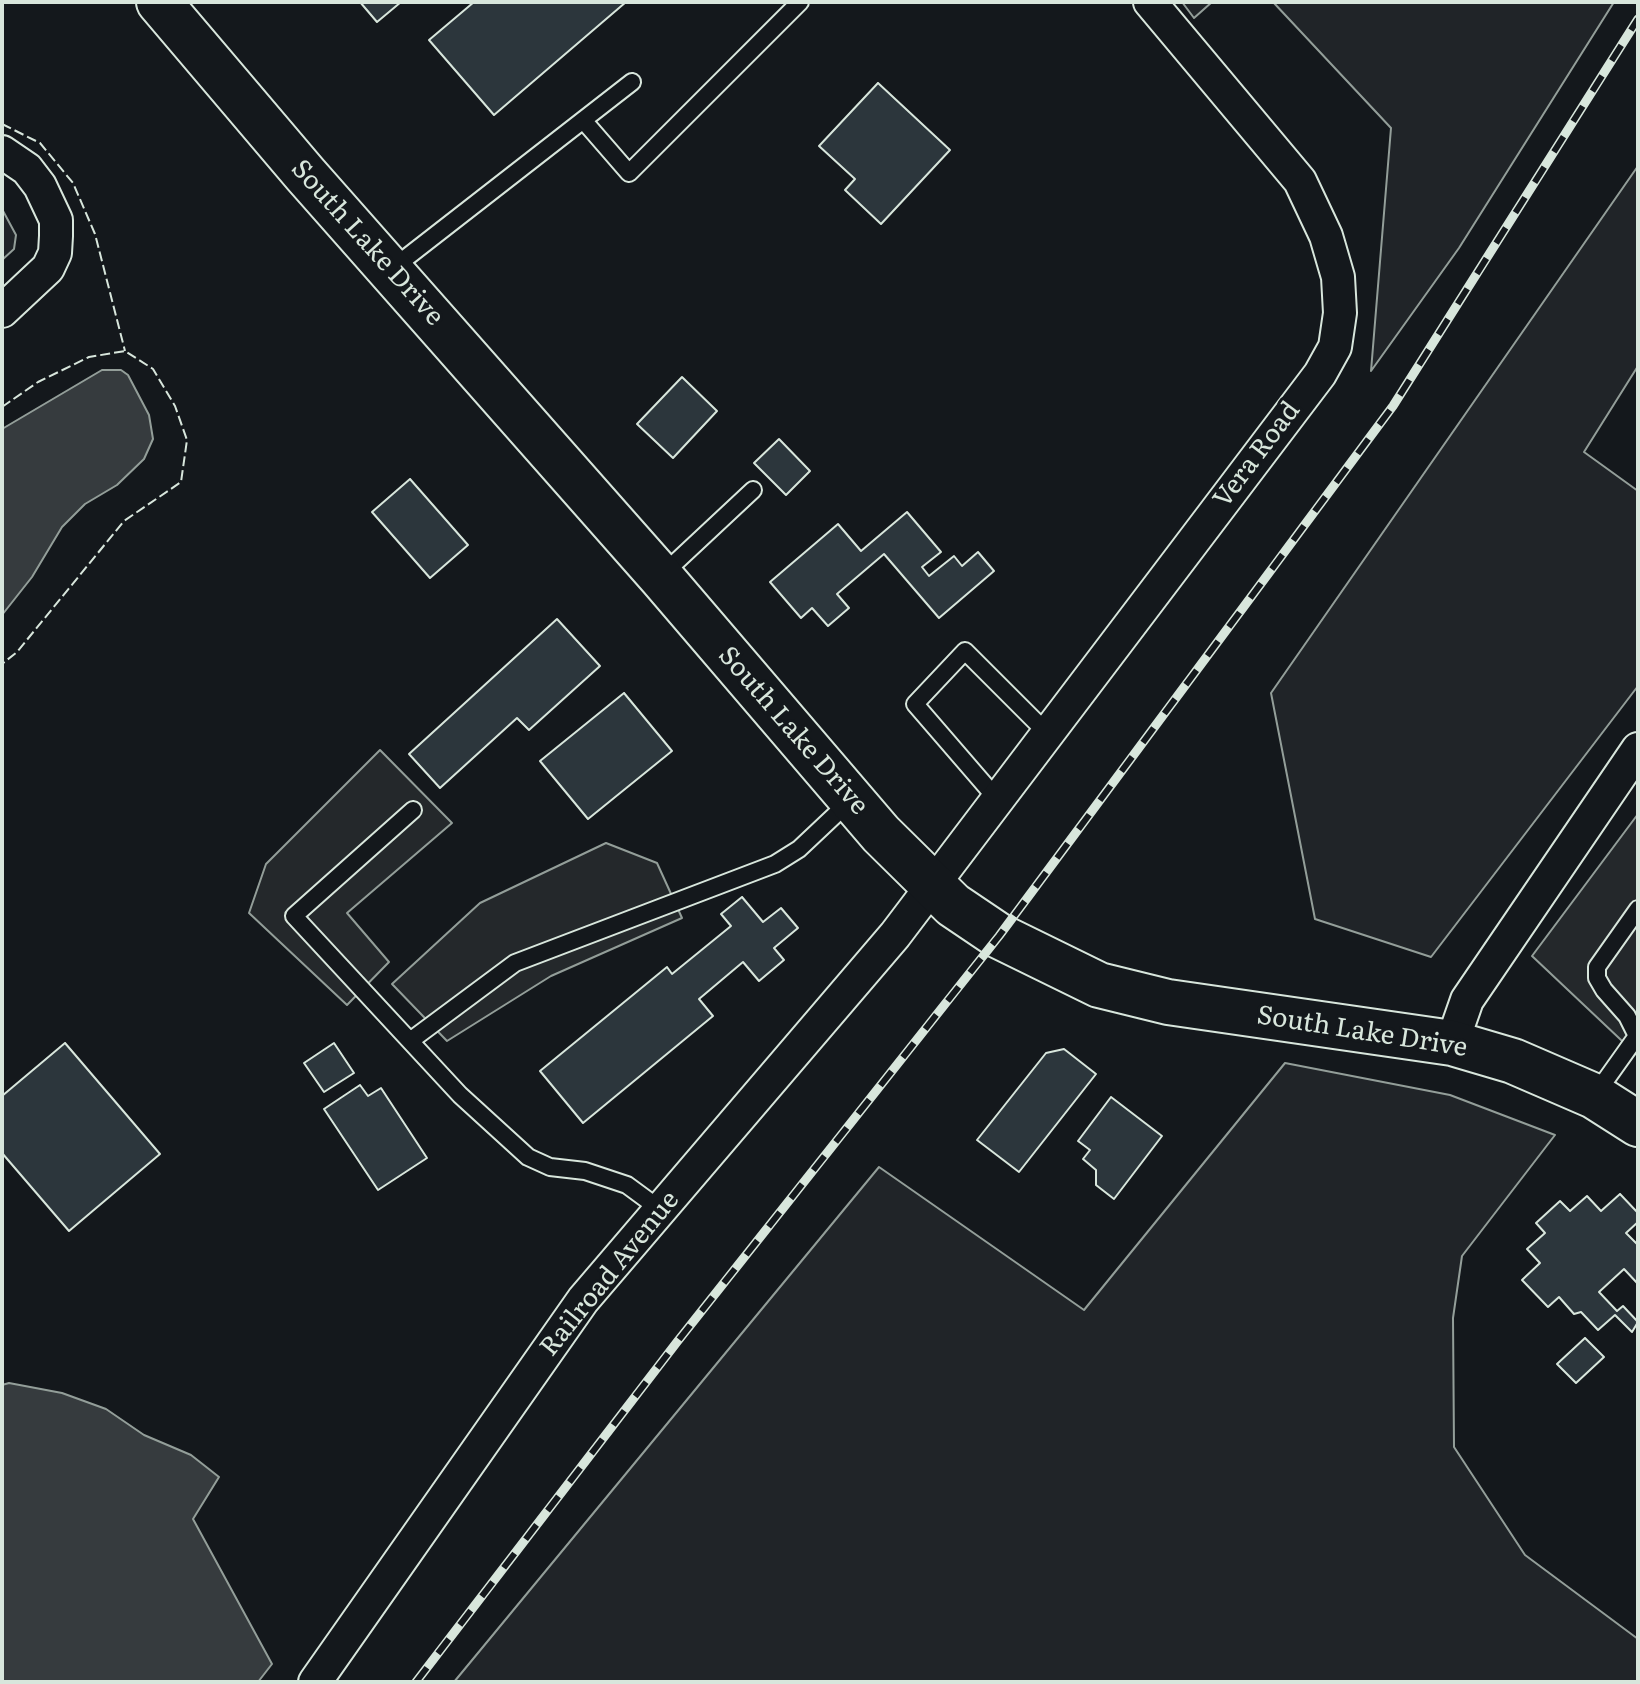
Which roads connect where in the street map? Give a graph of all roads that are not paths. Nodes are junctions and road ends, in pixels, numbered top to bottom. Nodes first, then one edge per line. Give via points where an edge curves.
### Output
1 (159, 2) edge
2 (800, 2) edge
3 (1150, 2) edge
4 (632, 82) dead end
5 (583, 120) junction
6 (2, 152) edge
7 (392, 269) junction
8 (2, 311) edge
9 (753, 490) dead end
10 (661, 577) junction
11 (1047, 733) junction
12 (1638, 749) edge
13 (852, 799) junction
14 (997, 799) junction
15 (413, 810) dead end
16 (932, 888) junction
17 (1638, 909) edge
18 (410, 1041) junction
19 (1452, 1043) junction
20 (1594, 1096) junction
21 (1638, 1124) edge
22 (661, 1210) junction
23 (315, 1682) edge

1 - 7 main road, South Lake Drive
2 - 5 lane via 629,173
3 - 11 street, Vera Road via 1300,181 1338,277 1335,347 1320,374
4 - 5 lane
5 - 7 lane
6 - 8 street via 27,169 40,186 56,220 56,236 48,268
7 - 10 main road, South Lake Drive
9 - 10 lane
10 - 13 main road, South Lake Drive
11 - 14 street, Vera Road
11 - 14 lane via 965,651 915,704
12 - 19 street via 1467,1000
13 - 16 main road, South Lake Drive
13 - 18 lane via 799,849 775,864 515,963
14 - 16 street, Vera Road
15 - 18 lane via 294,916
16 - 19 main road, South Lake Drive via 1010,942 1122,992
16 - 22 street, Railroad Avenue
17 - 20 lane via 1597,967 1597,978 1637,1036
18 - 22 lane via 528,1157 627,1185
19 - 20 main road, South Lake Drive via 1513,1061
20 - 21 main road, South Lake Drive
22 - 23 street, Railroad Avenue via 583,1300

